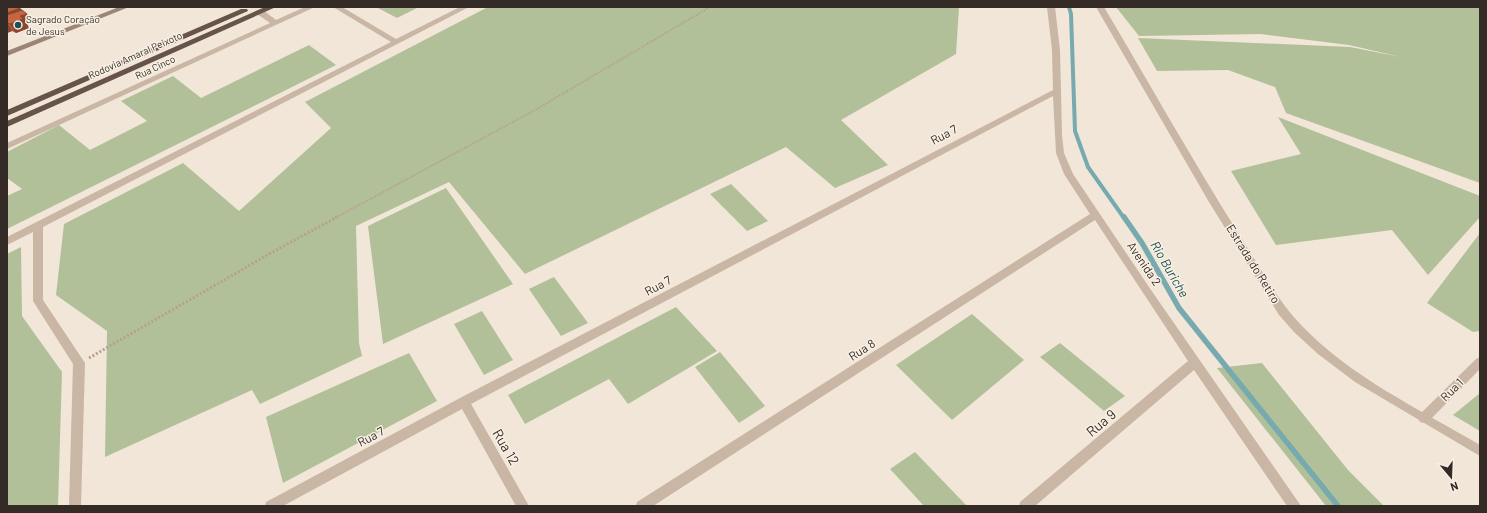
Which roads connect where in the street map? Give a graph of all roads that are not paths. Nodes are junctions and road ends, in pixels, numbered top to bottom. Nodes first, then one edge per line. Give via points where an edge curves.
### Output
1 (125, 7) edge
2 (272, 7) edge
3 (311, 7) edge
4 (337, 7) edge
5 (465, 7) edge
6 (1051, 7) edge
7 (1100, 7) edge
8 (257, 10) edge
9 (275, 23) junction
10 (396, 42) junction
11 (7, 54) edge
12 (1057, 91) junction
13 (7, 113) edge
14 (7, 124) edge
15 (7, 146) edge
16 (1096, 215) junction
17 (38, 225) junction
18 (7, 241) edge
19 (1196, 362) junction
20 (1480, 362) edge
21 (464, 402) junction
22 (1424, 418) junction
23 (1480, 450) edge
24 (75, 506) edge
25 (271, 506) edge
26 (523, 506) edge
27 (642, 506) edge
28 (1025, 506) edge
29 (1294, 506) edge

1 - 11 main road
2 - 8 highway, Rodovia Amaral Peixoto
3 - 9 street, Rua Cinco
4 - 10 street
5 - 10 street
6 - 12 street, Avenida 2
7 - 22 street, Estrada do Retiro via 1206,189 1298,330 1359,379
8 - 9 street
8 - 13 highway, Rodovia Amaral Peixoto
8 - 14 highway, Rodovia Amaral Peixoto
9 - 15 street, Rua Cinco
10 - 17 street
12 - 16 street, Avenida 2 via 1060,154 1069,174
12 - 21 street, Rua 7
16 - 19 street, Avenida 2
16 - 27 street, Rua 8
17 - 18 street
17 - 24 street via 38,301 79,363
19 - 28 street, Rua 9
19 - 29 street, Avenida 2
20 - 22 street, Rua 1
21 - 25 street, Rua 7
21 - 26 street, Rua 12
22 - 23 street, Estrada do Retiro

